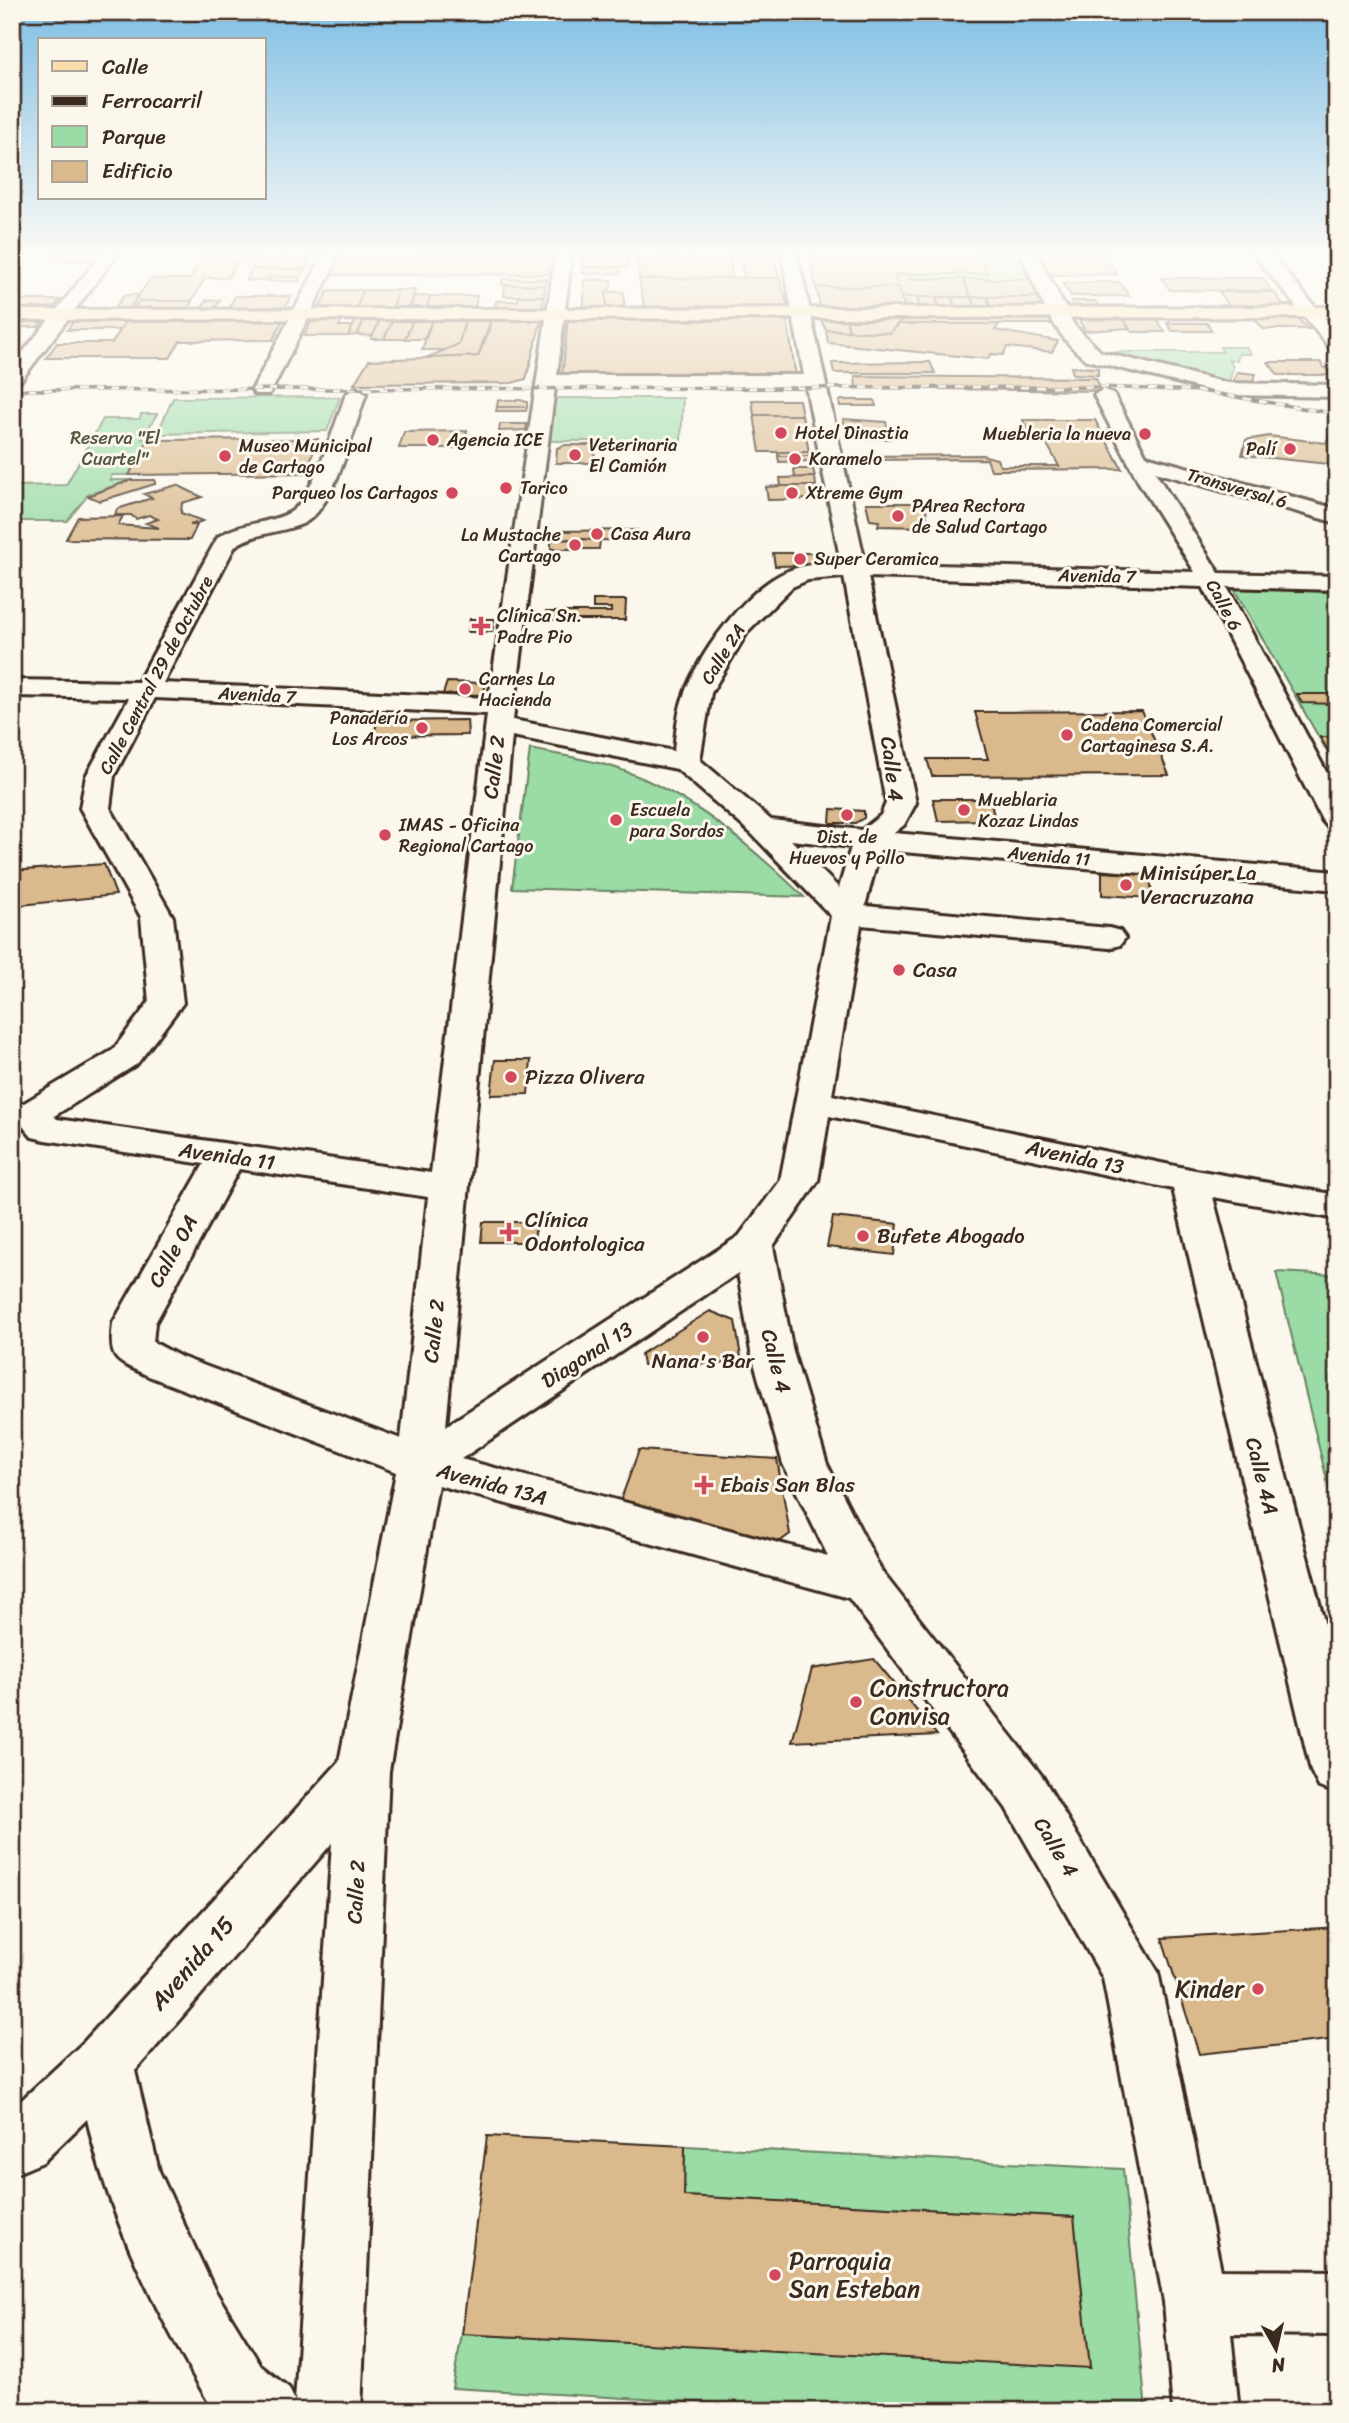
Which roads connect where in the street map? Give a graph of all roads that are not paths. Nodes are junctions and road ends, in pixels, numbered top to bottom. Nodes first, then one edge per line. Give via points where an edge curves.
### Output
1 (23, 365) edge
2 (274, 365) edge
3 (549, 365) edge
4 (810, 365) edge
5 (1134, 365) edge
6 (12, 379) edge
7 (546, 381) junction
8 (813, 381) junction
9 (261, 390) dead end
10 (1337, 391) edge
11 (356, 394) dead end
12 (1104, 395) dead end
13 (1137, 460) junction
14 (1337, 516) edge
15 (856, 570) junction
16 (1211, 579) junction
17 (1337, 583) edge
18 (12, 688) edge
19 (149, 690) junction
20 (500, 716) junction
21 (686, 762) junction
22 (1337, 820) edge
23 (762, 828) junction
24 (868, 840) junction
25 (1337, 881) edge
26 (847, 914) junction
27 (1109, 938) dead end
28 (814, 1102) junction
29 (22, 1114) edge
30 (227, 1157) junction
31 (1190, 1181) junction
32 (448, 1188) junction
33 (1337, 1207) edge
34 (753, 1245) junction
35 (131, 1349) joint
36 (426, 1409) junction
37 (470, 1432) junction
38 (420, 1464) junction
39 (864, 1584) junction
40 (363, 1771) junction
41 (1336, 1771) edge
42 (104, 2063) junction
43 (12, 2145) edge
44 (1196, 2302) junction
45 (1337, 2304) edge
46 (266, 2411) edge
47 (328, 2411) edge
48 (1206, 2411) edge

1 - 6 street
2 - 9 street
3 - 7 street, Calle 2
4 - 8 street, Calle 4
5 - 10 street via 1216,387
7 - 8 street
7 - 20 street, Calle 2
8 - 15 street, Calle 4
11 - 19 street, Calle Central 29 de Octubre via 309,512 235,534 226,542
12 - 13 street, Calle 6
13 - 14 street, Transversal 6
13 - 16 street, Calle 6
15 - 16 street, Avenida 7
15 - 21 street, Calle 2A via 794,576 753,608 697,694
15 - 24 street, Calle 4 via 901,803 894,819
16 - 17 street, Avenida 7
16 - 22 street, Calle 6
18 - 19 street, Avenida 7
19 - 20 street, Avenida 7
19 - 29 street, Calle Central 29 de Octubre via 100,776 95,808 157,916 166,1003 125,1057
20 - 21 street, Avenida 7
20 - 32 street, Calle 2
21 - 23 street
23 - 24 street, Avenida 11
23 - 26 street
24 - 25 street, Avenida 11
24 - 26 street
26 - 27 street
26 - 28 street
28 - 31 street, Avenida 13
28 - 34 street via 799,1181
29 - 30 street, Avenida 11 via 46,1129
30 - 32 street, Avenida 11
30 - 35 street, Calle 0A via 134,1323
31 - 33 street, Avenida 13
31 - 41 street, Calle 4A
32 - 36 street, Calle 2
34 - 37 street, Diagonal 13
34 - 39 street, Calle 4 via 772,1352 804,1464
35 - 38 street, Avenida 13A via 166,1367
36 - 37 street via 435,1425
36 - 38 street, Calle 2
37 - 38 street, Diagonal 13
38 - 39 street, Avenida 13A
38 - 40 street, Calle 2
39 - 44 street, Calle 4 via 1024,1792 1130,1972
40 - 42 street, Avenida 15
40 - 47 street, Calle 2
42 - 43 street, Avenida 15 via 22,2141
42 - 46 street via 130,2175 191,2312 238,2389
44 - 45 street
44 - 48 street, Calle 4

